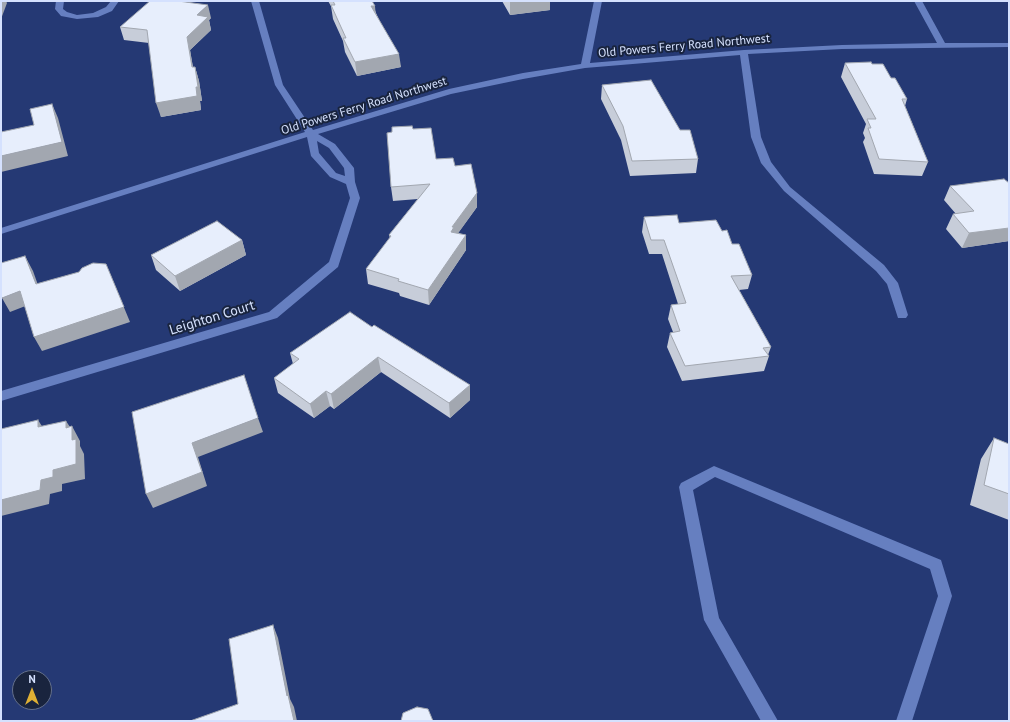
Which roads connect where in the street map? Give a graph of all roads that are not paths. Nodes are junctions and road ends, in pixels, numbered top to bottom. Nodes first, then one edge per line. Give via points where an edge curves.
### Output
1 (60, 1) edge
2 (115, 1) edge
3 (255, 1) edge
4 (598, 1) edge
5 (918, 1) edge
6 (942, 45) junction
7 (1009, 45) edge
8 (744, 52) junction
9 (585, 66) junction
10 (311, 134) junction
11 (350, 182) junction
12 (1, 231) edge
13 (902, 314) dead end
14 (1, 396) edge
15 (770, 721) edge
16 (904, 721) edge

1 - 2 street via 59,9 64,14 77,17 109,10
3 - 10 street via 278,85
4 - 9 street
5 - 6 street
6 - 7 street, Old Powers Ferry Road Northwest
6 - 8 street, Old Powers Ferry Road Northwest
8 - 9 street, Old Powers Ferry Road Northwest
8 - 13 street via 756,137 766,163 787,189 880,268 892,283
9 - 10 street, Old Powers Ferry Road Northwest via 449,92
10 - 11 street, Leighton Court via 332,146 349,168
10 - 11 street via 314,154 333,175
10 - 12 street, Old Powers Ferry Road Northwest
11 - 14 street, Leighton Court via 355,198 334,264 273,315
15 - 16 street via 712,620 686,487 714,471 936,565 945,596

